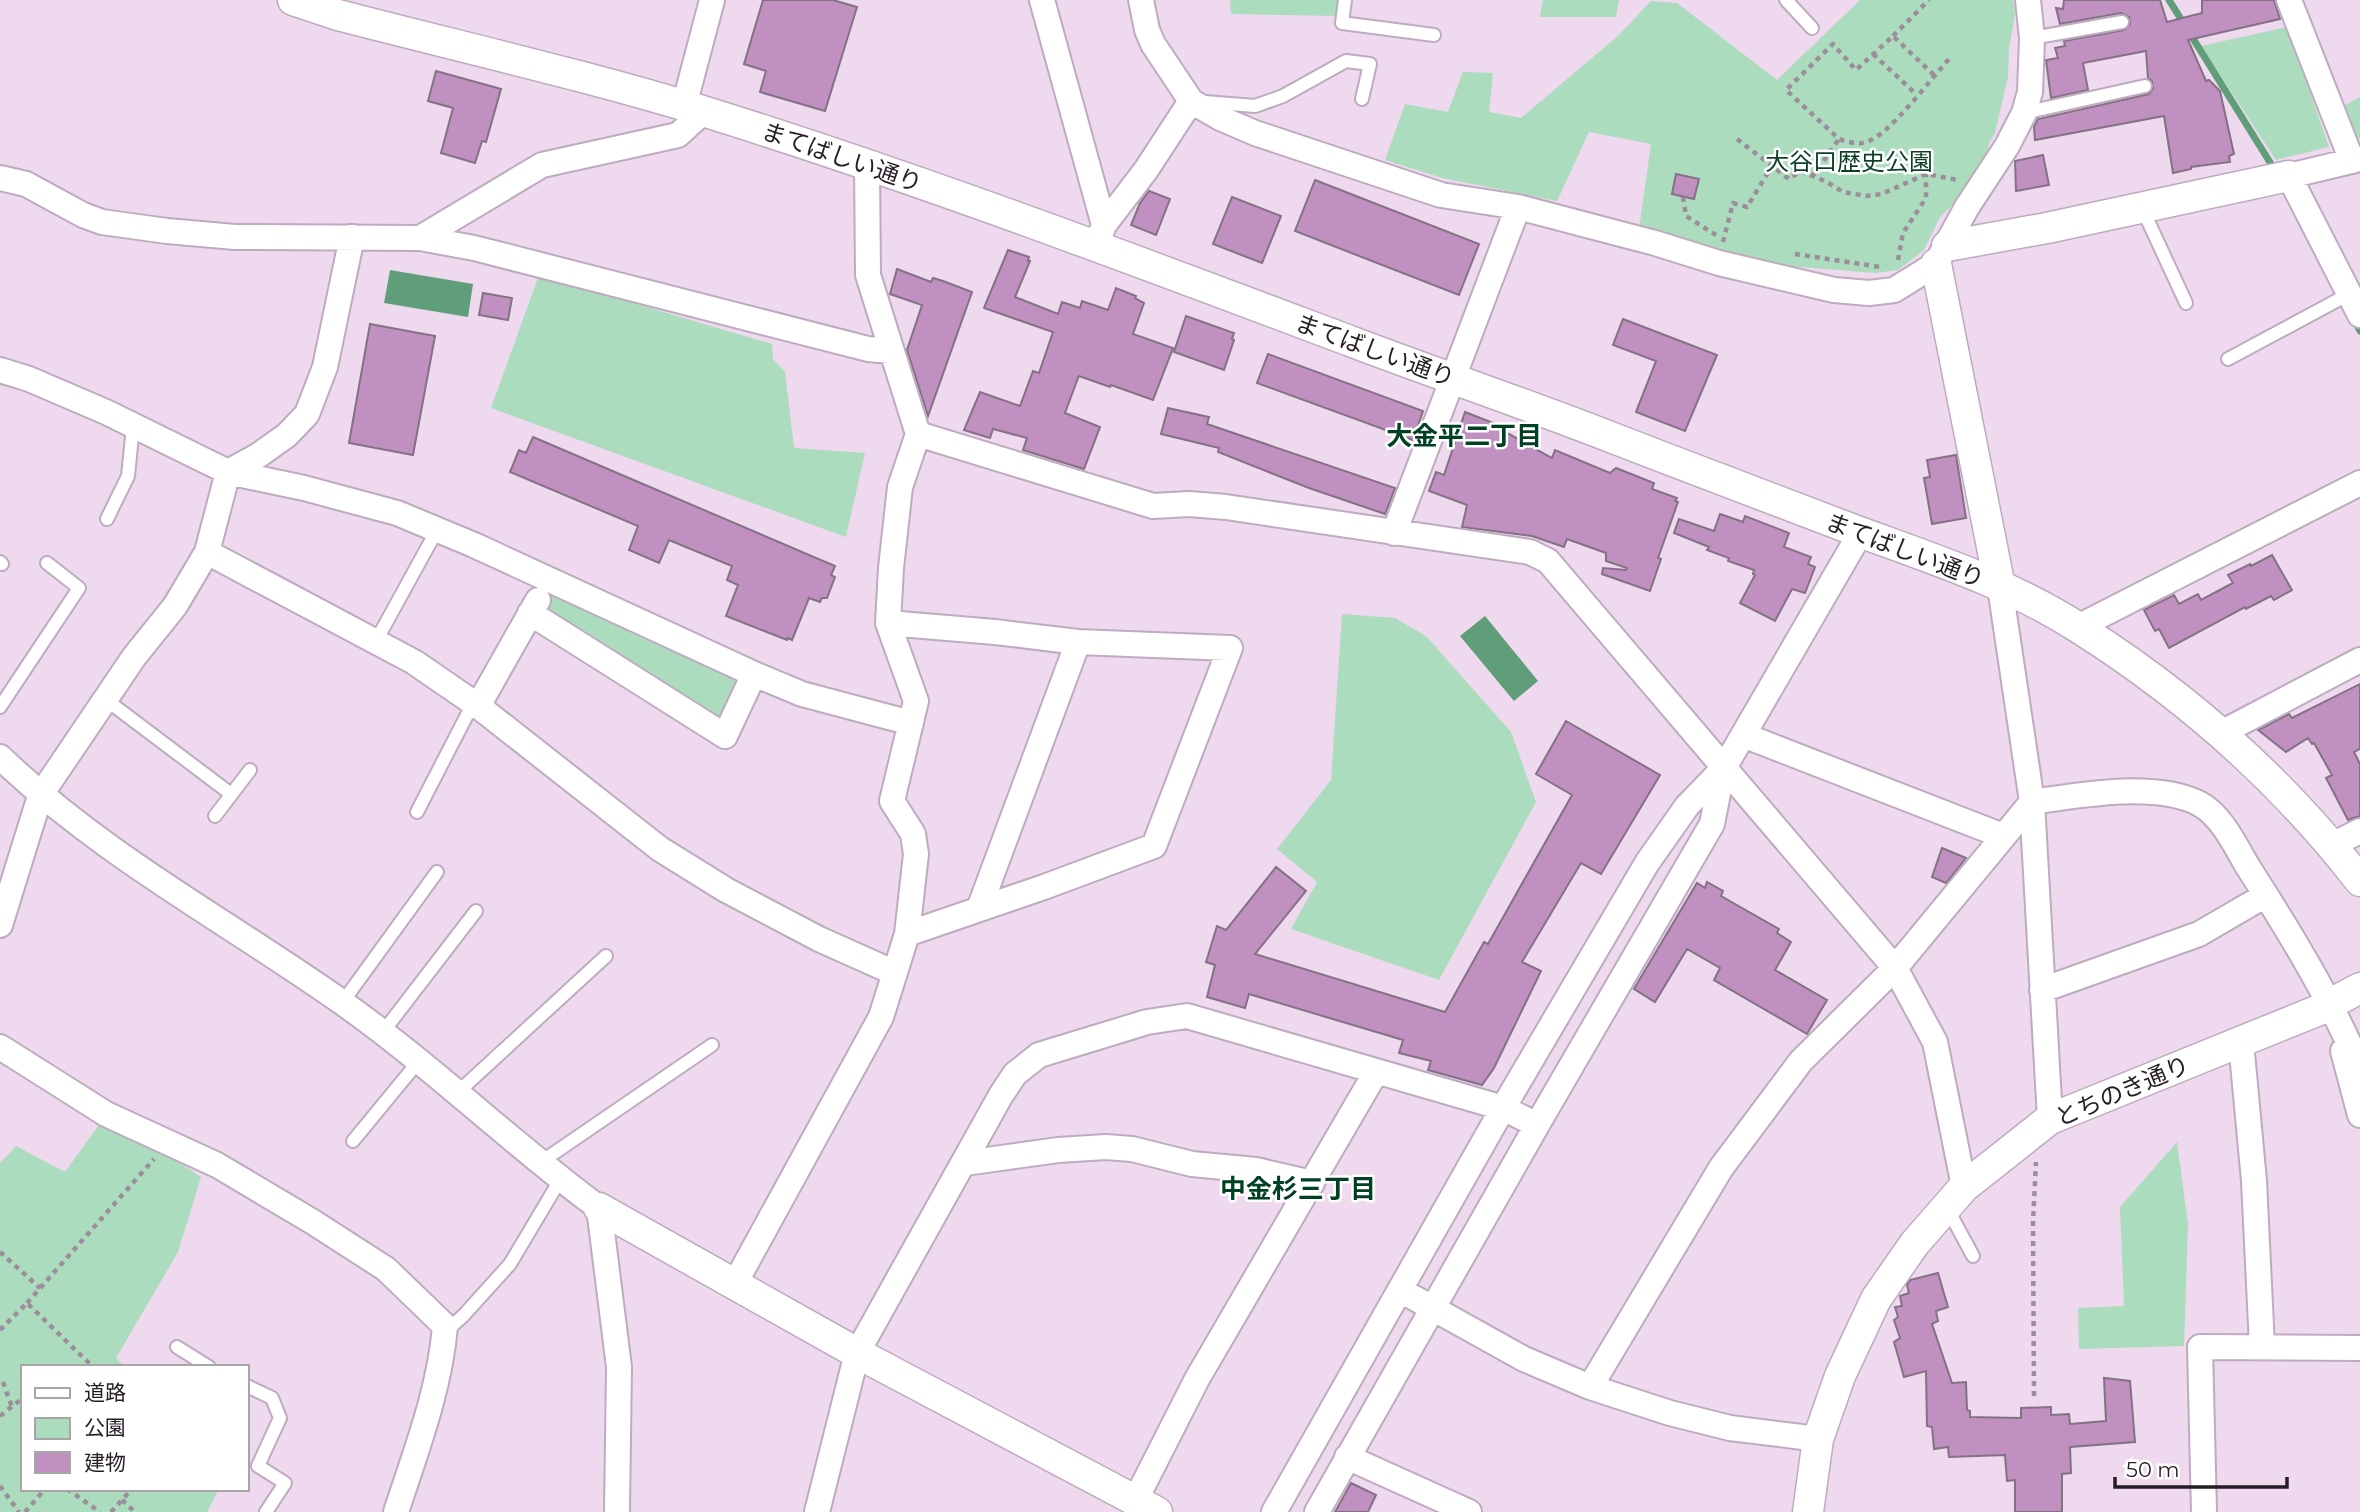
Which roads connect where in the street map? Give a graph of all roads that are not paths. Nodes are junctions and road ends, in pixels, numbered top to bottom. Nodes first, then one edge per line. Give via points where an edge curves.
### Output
1 (293, 0) edge
2 (712, 0) edge
3 (1042, 0) edge
4 (1141, 0) edge
5 (1345, 0) edge
6 (1786, 0) edge
7 (2028, 0) edge
8 (2289, 0) edge
9 (2122, 22) dead end
10 (1812, 28) dead end
11 (1434, 35) dead end
12 (2032, 38) junction
13 (2145, 86) dead end
14 (1362, 99) dead end
15 (1191, 101) junction
16 (694, 109) junction
17 (2024, 113) junction
18 (2356, 160) edge
19 (867, 164) junction
20 (2289, 176) junction
21 (0, 178) edge
22 (1518, 207) junction
23 (2141, 207) junction
24 (1100, 235) junction
25 (352, 237) junction
26 (420, 238) junction
27 (1941, 255) junction
28 (2186, 303) dead end
29 (2355, 304) edge
30 (890, 351) junction
31 (2228, 359) dead end
32 (0, 370) edge
33 (1452, 378) junction
34 (133, 426) junction
35 (918, 434) junction
36 (228, 472) junction
37 (2360, 483) edge
38 (107, 519) dead end
39 (437, 530) junction
40 (1861, 532) junction
41 (1394, 533) junction
42 (206, 552) junction
43 (47, 563) dead end
44 (550, 582) junction
45 (2000, 587) junction
46 (530, 613) junction
47 (888, 623) junction
48 (2078, 627) junction
49 (376, 641) junction
50 (1078, 642) junction
51 (2360, 660) edge
52 (754, 674) junction
53 (105, 699) junction
54 (478, 706) junction
55 (0, 707) edge
56 (911, 723) junction
57 (2223, 732) junction
58 (1743, 735) junction
59 (0, 757) edge
60 (1724, 768) junction
61 (250, 770) dead end
62 (231, 794) junction
63 (40, 796) junction
64 (2032, 802) junction
65 (417, 812) dead end
66 (215, 816) dead end
67 (2360, 831) edge
68 (2003, 836) junction
69 (2332, 845) junction
70 (437, 872) dead end
71 (2360, 881) edge
72 (2266, 895) junction
73 (979, 909) junction
74 (477, 911) dead end
75 (0, 925) edge
76 (907, 934) junction
77 (607, 956) dead end
78 (1895, 968) junction
79 (895, 972) junction
80 (2360, 988) edge
81 (2042, 990) junction
82 (342, 1003) junction
83 (2333, 1013) junction
84 (383, 1032) junction
85 (2241, 1042) junction
86 (712, 1045) dead end
87 (0, 1047) edge
88 (418, 1062) junction
89 (2360, 1068) edge
90 (1376, 1072) junction
91 (457, 1093) junction
92 (1503, 1108) junction
93 (2360, 1115) edge
94 (2050, 1119) junction
95 (1537, 1125) junction
96 (353, 1140) dead end
97 (541, 1162) junction
98 (965, 1163) junction
99 (560, 1180) junction
100 (1312, 1183) junction
101 (1955, 1198) junction
102 (599, 1208) junction
103 (1973, 1256) dead end
104 (734, 1285) junction
105 (1400, 1290) junction
106 (1433, 1309) junction
107 (445, 1332) junction
108 (2262, 1346) junction
109 (177, 1347) dead end
110 (2360, 1348) edge
111 (857, 1353) junction
112 (206, 1365) edge
113 (248, 1386) edge
114 (1590, 1387) junction
115 (1818, 1439) junction
116 (1347, 1457) junction
117 (1146, 1506) edge
118 (265, 1512) edge
119 (396, 1512) edge
120 (618, 1512) edge
121 (817, 1512) edge
122 (1274, 1512) edge
123 (1317, 1512) edge
124 (1469, 1512) edge
125 (1808, 1512) edge
126 (2204, 1512) edge

1 - 16 street, まてばしい通り
2 - 16 street
3 - 24 street
4 - 15 street via 1153,44
5 - 11 lane via 1342,23
6 - 10 lane
7 - 12 street
8 - 18 street
9 - 12 lane
12 - 17 street via 2030,92
13 - 17 lane
14 - 15 lane via 1370,64 1346,61 1255,106
15 - 22 street via 1255,133 1424,191
15 - 24 street
16 - 19 street, まてばしい通り
16 - 26 street via 678,135 542,165
17 - 27 street
18 - 20 street
19 - 24 street, まてばしい通り
19 - 30 street via 868,275
20 - 23 street
20 - 29 street
21 - 25 street via 26,184 102,222 235,237
22 - 27 street via 1834,290 1894,290
22 - 33 street
23 - 27 street
23 - 28 lane
24 - 33 street, まてばしい通り
25 - 26 street
25 - 36 street via 325,367 307,414 287,435
26 - 30 street
27 - 45 street
29 - 31 lane
30 - 35 street
32 - 34 street
33 - 40 street, まてばしい通り
33 - 41 street
34 - 36 street
34 - 38 lane via 128,476
35 - 41 street via 1153,506 1226,508
35 - 47 street via 900,487
36 - 39 street via 359,502
36 - 42 street
37 - 48 street
39 - 44 street
39 - 49 lane
40 - 45 street, まてばしい通り
40 - 58 street
41 - 60 street via 1530,552 1548,561
42 - 49 street
42 - 53 street via 175,606
43 - 55 lane via 79,588
44 - 46 street
44 - 52 street
45 - 48 street, まてばしい通り
45 - 64 street
46 - 52 street via 724,736
46 - 54 street
47 - 50 street
47 - 56 street via 916,701
48 - 57 street, まてばしい通り
49 - 54 street
50 - 73 street
50 - 73 street via 1230,648 1154,846
51 - 57 street
52 - 56 street via 802,694
53 - 62 lane
53 - 63 street
54 - 65 lane via 467,715
54 - 79 street via 660,849 819,939
56 - 76 street via 892,801 912,834 916,854
57 - 69 street, まてばしい通り
58 - 60 street
58 - 68 street
59 - 63 street
60 - 78 street
60 - 92 street via 1687,806 1647,863
60 - 95 street via 1712,824
61 - 62 lane
62 - 66 lane
63 - 75 street
63 - 82 street via 139,870
64 - 68 street
64 - 72 street via 2111,793 2173,794 2202,805 2221,824
64 - 81 street
67 - 69 street
68 - 78 street
69 - 71 street, まてばしい通り
70 - 82 lane
72 - 81 street via 2199,934
72 - 83 street
73 - 76 street
74 - 84 lane
76 - 79 street
77 - 91 lane
78 - 101 street via 1936,1042
78 - 114 street via 1801,1061 1721,1168
79 - 104 street via 881,1017
80 - 83 street, とちのき通り
81 - 94 street
82 - 84 street
83 - 85 street, とちのき通り via 2319,1010
83 - 89 street
83 - 93 street
84 - 88 street
85 - 94 street, とちのき通り
85 - 108 street
86 - 97 lane
87 - 107 street via 106,1114 217,1165 313,1222 386,1269 445,1326
88 - 91 street
88 - 96 lane
90 - 92 street
90 - 98 street via 1187,1016 1147,1022 1039,1055 1015,1074
90 - 100 street
91 - 97 street
92 - 95 street
92 - 105 street
94 - 101 street, とちのき通り
95 - 106 street
97 - 99 street
98 - 100 street via 1105,1147
98 - 111 street
99 - 102 street
99 - 107 lane via 510,1264
100 - 117 street via 1197,1379
101 - 103 lane
101 - 115 street, とちのき通り via 1915,1243 1876,1299 1840,1376
102 - 104 street
102 - 120 street via 618,1367
104 - 111 street
105 - 106 street
105 - 122 street
106 - 114 street via 1524,1359
106 - 116 street
107 - 119 street via 444,1354
108 - 110 street
108 - 126 street via 2200,1346
109 - 112 lane
111 - 117 street
111 - 121 street
113 - 118 lane via 272,1398 280,1419 258,1466 285,1483
114 - 115 street via 1730,1428
115 - 125 street, とちのき通り
116 - 123 street
116 - 124 street

